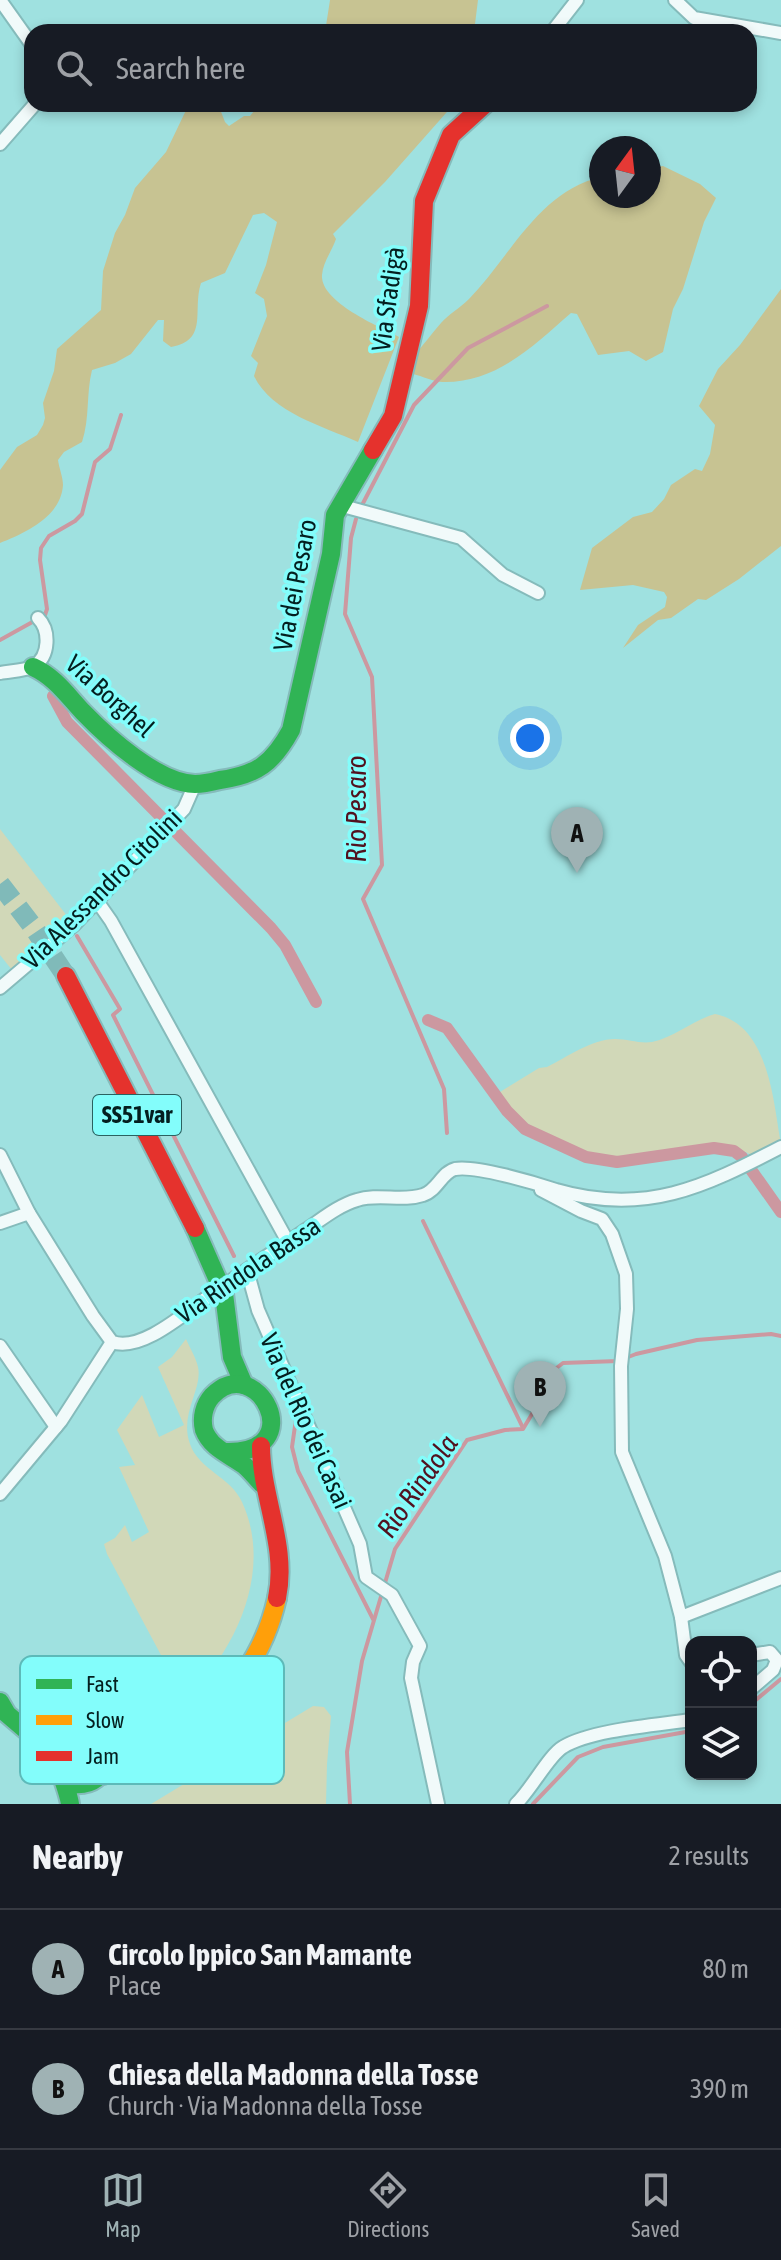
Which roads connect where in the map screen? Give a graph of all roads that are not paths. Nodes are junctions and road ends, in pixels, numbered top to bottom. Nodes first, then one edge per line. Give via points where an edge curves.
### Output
1 (0, 0) edge
2 (577, 0) edge
3 (675, 0) edge
4 (558, 24) edge
5 (729, 24) edge
6 (757, 29) edge
7 (781, 33) edge
8 (24, 34) edge
9 (28, 112) edge
10 (476, 112) edge
11 (0, 144) edge
12 (339, 505) junction
13 (538, 593) dead end
14 (40, 620) dead end
15 (33, 667) junction
16 (0, 673) edge
17 (195, 784) junction
18 (97, 901) junction
19 (66, 976) tunnel mouth
20 (0, 988) edge
21 (781, 1147) edge
22 (0, 1155) edge
23 (528, 1181) junction
24 (29, 1213) junction
25 (0, 1223) edge
26 (288, 1242) junction
27 (247, 1270) junction
28 (112, 1342) junction
29 (0, 1346) edge
30 (232, 1357) junction
31 (244, 1385) junction
32 (223, 1388) junction
33 (56, 1427) junction
34 (261, 1446) junction
35 (225, 1452) junction
36 (262, 1484) junction
37 (0, 1494) edge
38 (781, 1578) edge
39 (681, 1617) junction
40 (685, 1647) edge
41 (757, 1654) edge
42 (255, 1656) edge
43 (757, 1684) edge
44 (0, 1702) edge
45 (685, 1721) edge
46 (20, 1725) edge
47 (64, 1784) edge
48 (70, 1804) edge
49 (438, 1804) edge
50 (516, 1804) edge

1 - 8 street
2 - 4 street
3 - 5 street via 694,18
6 - 7 street
9 - 11 street
10 - 12 main road, Via Sfadigà via 451,135 424,201 419,306 393,416
12 - 13 street, Via dei Pesaro via 461,538 503,575
12 - 17 main road, Via dei Pesaro via 291,730 259,770
14 - 15 street, Via Borghel via 47,639 45,653
15 - 16 street, Via Borghel
15 - 17 main road, Via Borghel via 60,685 126,750
17 - 18 street, Via Alessandro Citolini via 178,817
18 - 20 street, Via Alessandro Citolini
18 - 26 street
19 - 30 main road, SS51var via 208,1254 224,1294
21 - 23 street via 685,1190 627,1201
22 - 24 street
23 - 26 street, Via Rindola Bassa via 457,1169 420,1196 373,1197 345,1205
23 - 39 street via 602,1219 612,1234 627,1288 622,1452 665,1556
24 - 25 street
24 - 28 street
26 - 27 street, Via Rindola Bassa
27 - 28 street, Via Rindola Bassa, bridge via 144,1339 126,1345
27 - 49 street, Via del Rio dei Casai via 258,1310 360,1544 366,1577 400,1606 420,1646 411,1678
28 - 33 street
29 - 33 street
30 - 31 main road, SS51var
30 - 32 main road, SS51var
31 - 32 main road
31 - 34 main road, SS51var via 270,1406 271,1429
32 - 35 main road, SS51var via 206,1404 203,1426
33 - 37 street
34 - 35 main road via 248,1453
34 - 36 main road
35 - 36 main road
36 - 42 main road via 275,1523 280,1566 275,1606
38 - 39 street
39 - 40 street
41 - 43 street via 770,1652 777,1660
44 - 46 main road
45 - 50 street via 602,1734 562,1747
47 - 48 main road

